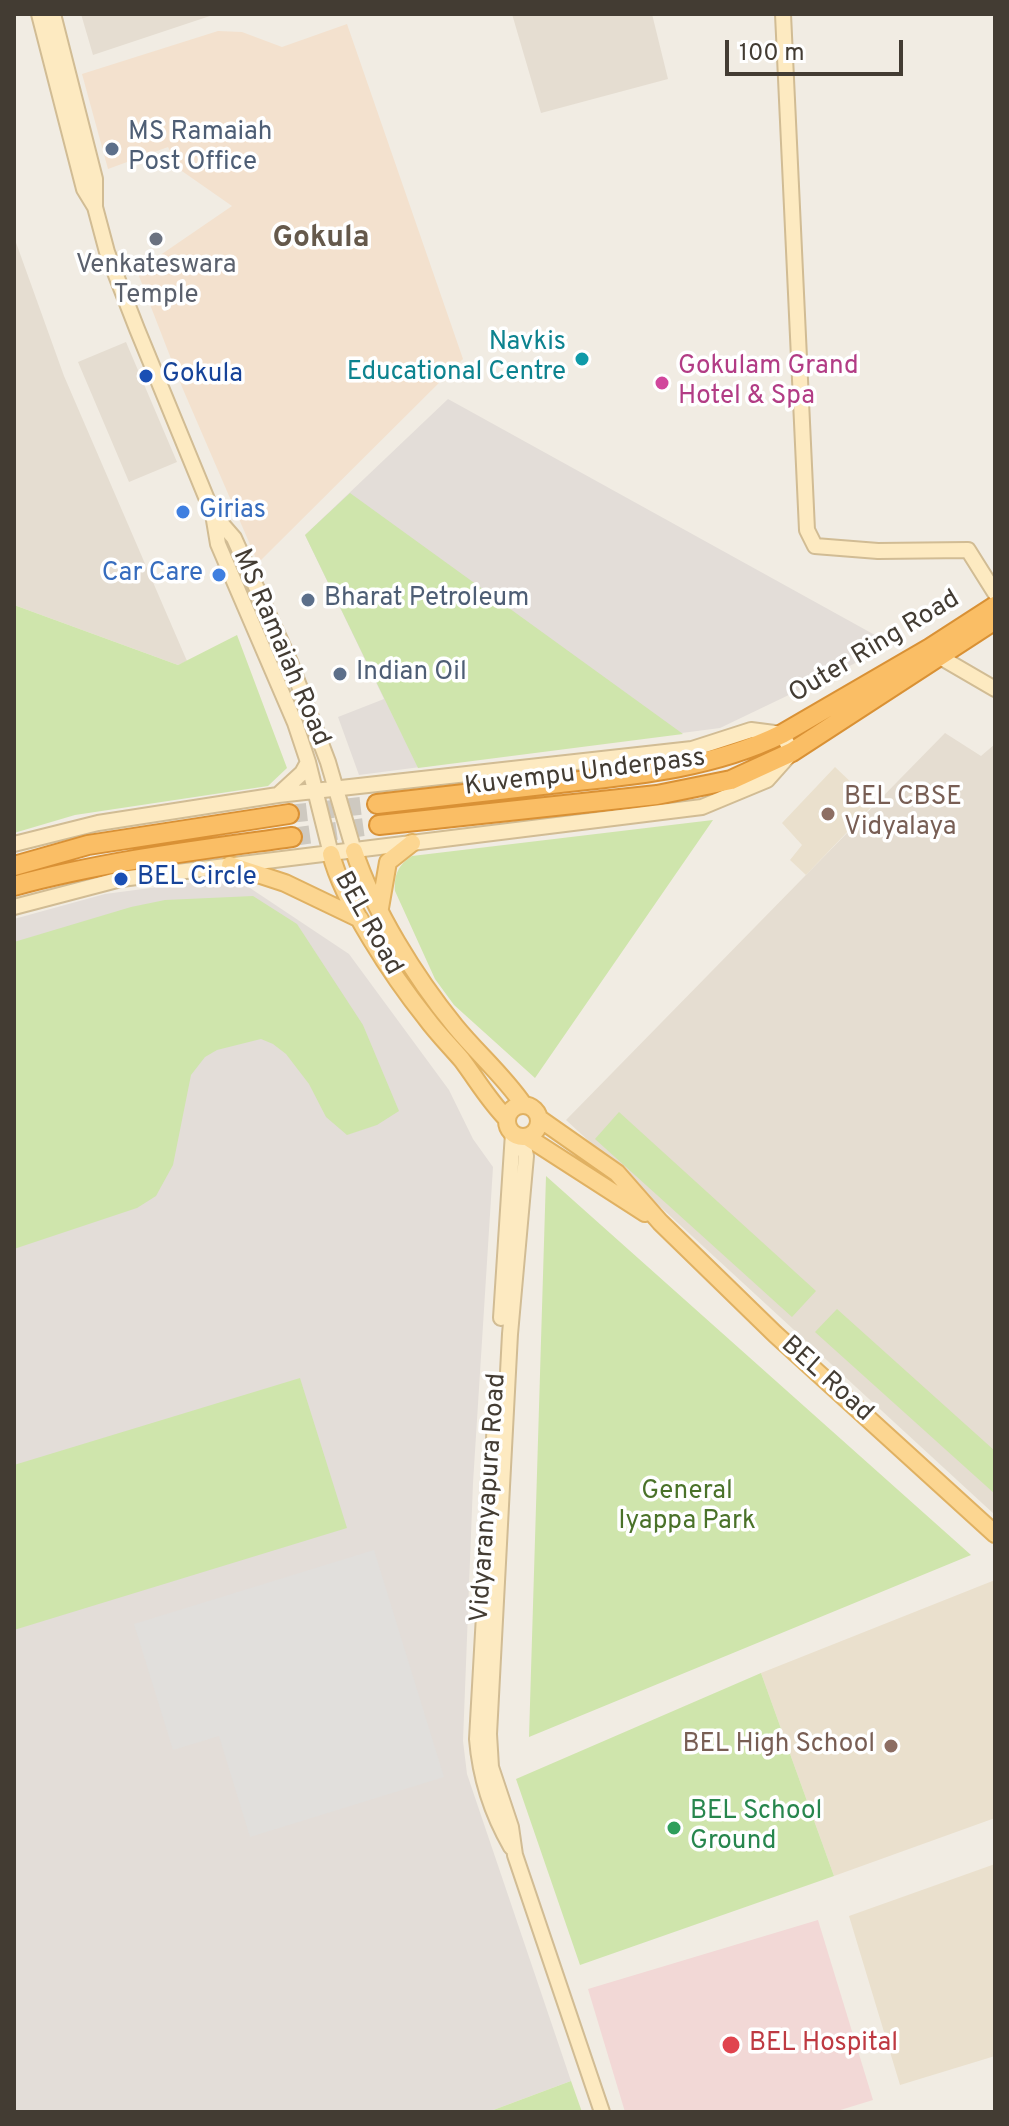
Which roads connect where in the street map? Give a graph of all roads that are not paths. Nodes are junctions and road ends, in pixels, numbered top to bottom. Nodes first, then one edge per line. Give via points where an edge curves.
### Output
1 (39, 14) edge
2 (53, 14) edge
3 (783, 14) edge
4 (56, 47) junction
5 (213, 514) junction
6 (995, 593) edge
7 (995, 606) edge
8 (995, 620) edge
9 (940, 657) junction
10 (995, 689) edge
11 (782, 734) junction
12 (792, 752) junction
13 (308, 762) junction
14 (336, 788) junction
15 (314, 791) junction
16 (278, 795) junction
17 (377, 804) tunnel mouth
18 (289, 814) tunnel mouth
19 (379, 825) tunnel mouth
20 (292, 837) tunnel mouth
21 (412, 843) junction
22 (14, 844) edge
23 (354, 851) junction
24 (331, 854) junction
25 (230, 865) junction
26 (14, 866) edge
27 (14, 886) edge
28 (14, 907) edge
29 (380, 908) junction
30 (360, 919) junction
31 (523, 1104) junction
32 (540, 1119) junction
33 (517, 1132) junction
34 (660, 1222) junction
35 (995, 1534) edge
36 (602, 2112) edge

1 - 4 street
2 - 4 street
3 - 6 street via 807,530 815,546 968,550
4 - 5 street, MS Ramaiah Road via 84,189
5 - 13 street, MS Ramaiah Road via 218,544
5 - 14 street, MS Ramaiah Road via 234,538 257,586
7 - 11 highway, Outer Ring Road
8 - 9 highway, Outer Ring Road
9 - 10 street
9 - 12 highway, Outer Ring Road
11 - 12 street
11 - 14 street via 751,730 692,749
11 - 17 highway, Kuvempu Underpass via 734,753 665,770
12 - 19 highway, Kuvempu Underpass via 698,789
12 - 21 street via 767,780 702,807
13 - 15 street, MS Ramaiah Road
13 - 16 street
14 - 15 street
14 - 23 street, BEL Road
15 - 16 street
15 - 24 street, BEL Road
16 - 22 street via 98,823
18 - 26 highway via 120,839
20 - 27 highway via 131,860
21 - 23 street
21 - 29 main road via 388,862
23 - 24 street
23 - 29 main road, BEL Road
24 - 25 street
24 - 30 main road, BEL Road
25 - 28 street via 121,879
25 - 30 main road via 285,883
29 - 31 main road, BEL Road via 422,984
30 - 33 main road, BEL Road via 425,1018
31 - 32 main road via 535,1108
31 - 33 main road via 512,1109
32 - 33 main road via 535,1133
32 - 34 main road, BEL Road via 617,1173
33 - 34 main road, BEL Road
33 - 36 street, Vidyaranyapura Road via 526,1156 509,1349 491,1767 515,1855
34 - 35 main road, BEL Road

